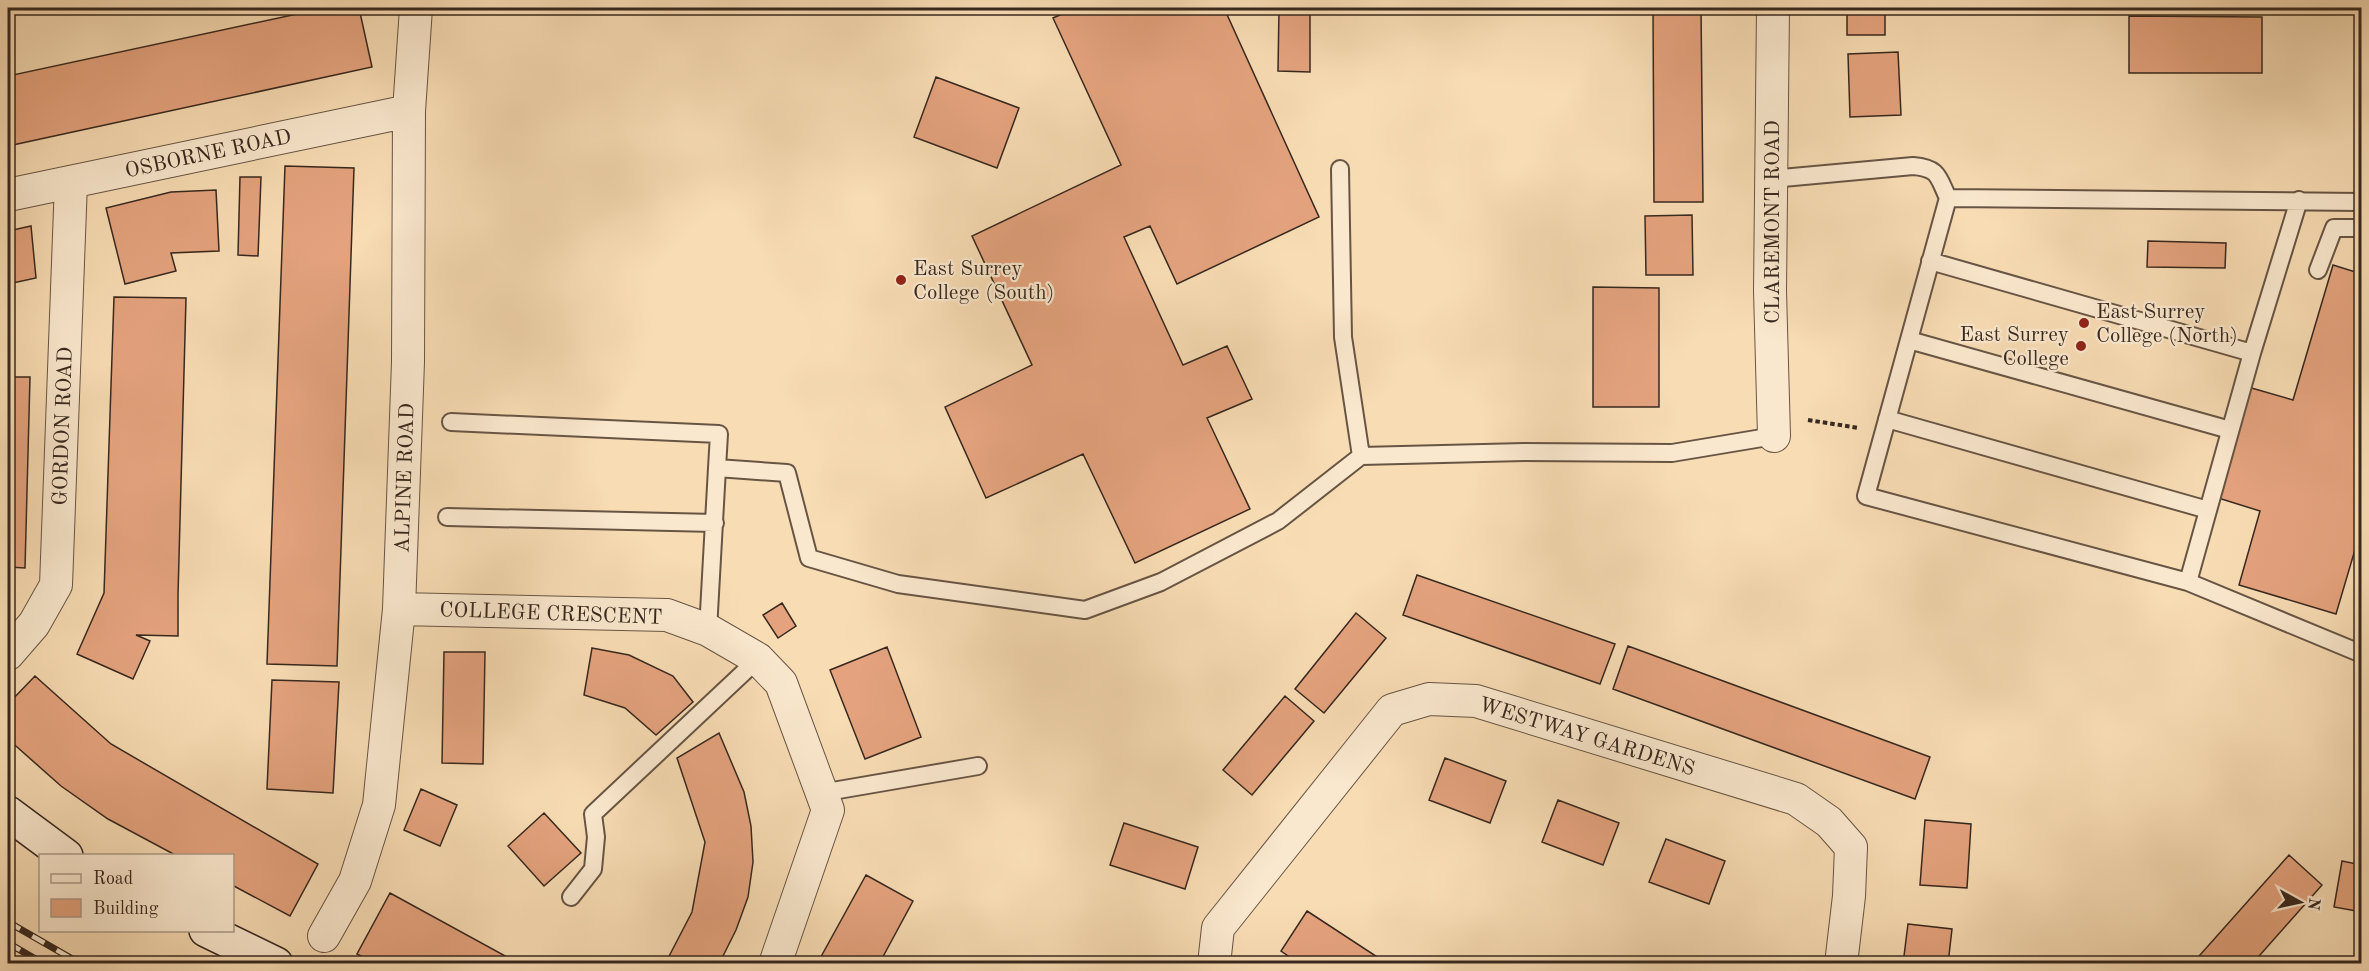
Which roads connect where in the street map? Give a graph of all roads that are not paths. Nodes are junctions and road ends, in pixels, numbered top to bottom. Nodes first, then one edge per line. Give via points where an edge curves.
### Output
1 (416, 8) edge
2 (1773, 8) edge
3 (409, 111) junction
4 (1340, 170) dead end
5 (1771, 179) junction
6 (71, 182) junction
7 (8, 195) edge
8 (1948, 198) junction
9 (2299, 200) junction
10 (2361, 202) edge
11 (2361, 228) edge
12 (1930, 261) junction
13 (2318, 270) dead end
14 (1909, 340) junction
15 (2252, 353) junction
16 (451, 422) dead end
17 (1885, 425) junction
18 (1774, 427) joint
19 (2230, 430) junction
20 (1360, 456) junction
21 (717, 468) junction
22 (2208, 510) junction
23 (447, 517) dead end
24 (715, 523) junction
25 (2188, 582) junction
26 (399, 609) junction
27 (708, 630) junction
28 (8, 654) edge
29 (2361, 654) edge
30 (758, 659) junction
31 (978, 766) dead end
32 (821, 793) junction
33 (8, 813) edge
34 (65, 854) edge
35 (571, 897) dead end
36 (210, 932) edge
37 (324, 936) dead end
38 (276, 963) edge
39 (775, 963) edge
40 (1214, 963) edge
41 (1841, 963) edge

1 - 3 street, ALPINE ROAD
2 - 5 street, CLAREMONT ROAD
3 - 6 street, OSBORNE ROAD
3 - 26 street, ALPINE ROAD via 408,362
4 - 20 lane via 1343,337
5 - 8 lane via 1928,167 1937,173
5 - 18 street, CLAREMONT ROAD
6 - 7 street, OSBORNE ROAD
6 - 28 street, GORDON ROAD via 56,585 34,624
8 - 9 lane
8 - 12 lane
9 - 10 lane
9 - 15 lane
11 - 13 lane via 2334,228
12 - 14 lane
12 - 15 lane
14 - 17 lane
14 - 19 lane
15 - 19 lane
16 - 21 lane via 719,434
17 - 22 lane
17 - 25 lane via 1866,496
18 - 20 lane via 1672,453
19 - 22 lane
20 - 21 lane via 1278,521 1161,582 1085,610 898,584 809,558 787,473
21 - 24 lane
22 - 25 lane
23 - 24 lane
24 - 27 lane
25 - 29 lane
26 - 27 street, COLLEGE CRESCENT via 667,615
26 - 37 street, ALPINE ROAD via 379,806 355,881
27 - 30 street, COLLEGE CRESCENT
30 - 32 street, COLLEGE CRESCENT via 781,683
30 - 35 lane via 593,813 593,869
31 - 32 lane
32 - 39 street, COLLEGE CRESCENT via 828,810
33 - 34 street
36 - 38 street
40 - 41 street, WESTWAY GARDENS via 1218,928 1392,710 1429,699 1476,701 1796,799 1829,822 1851,847

